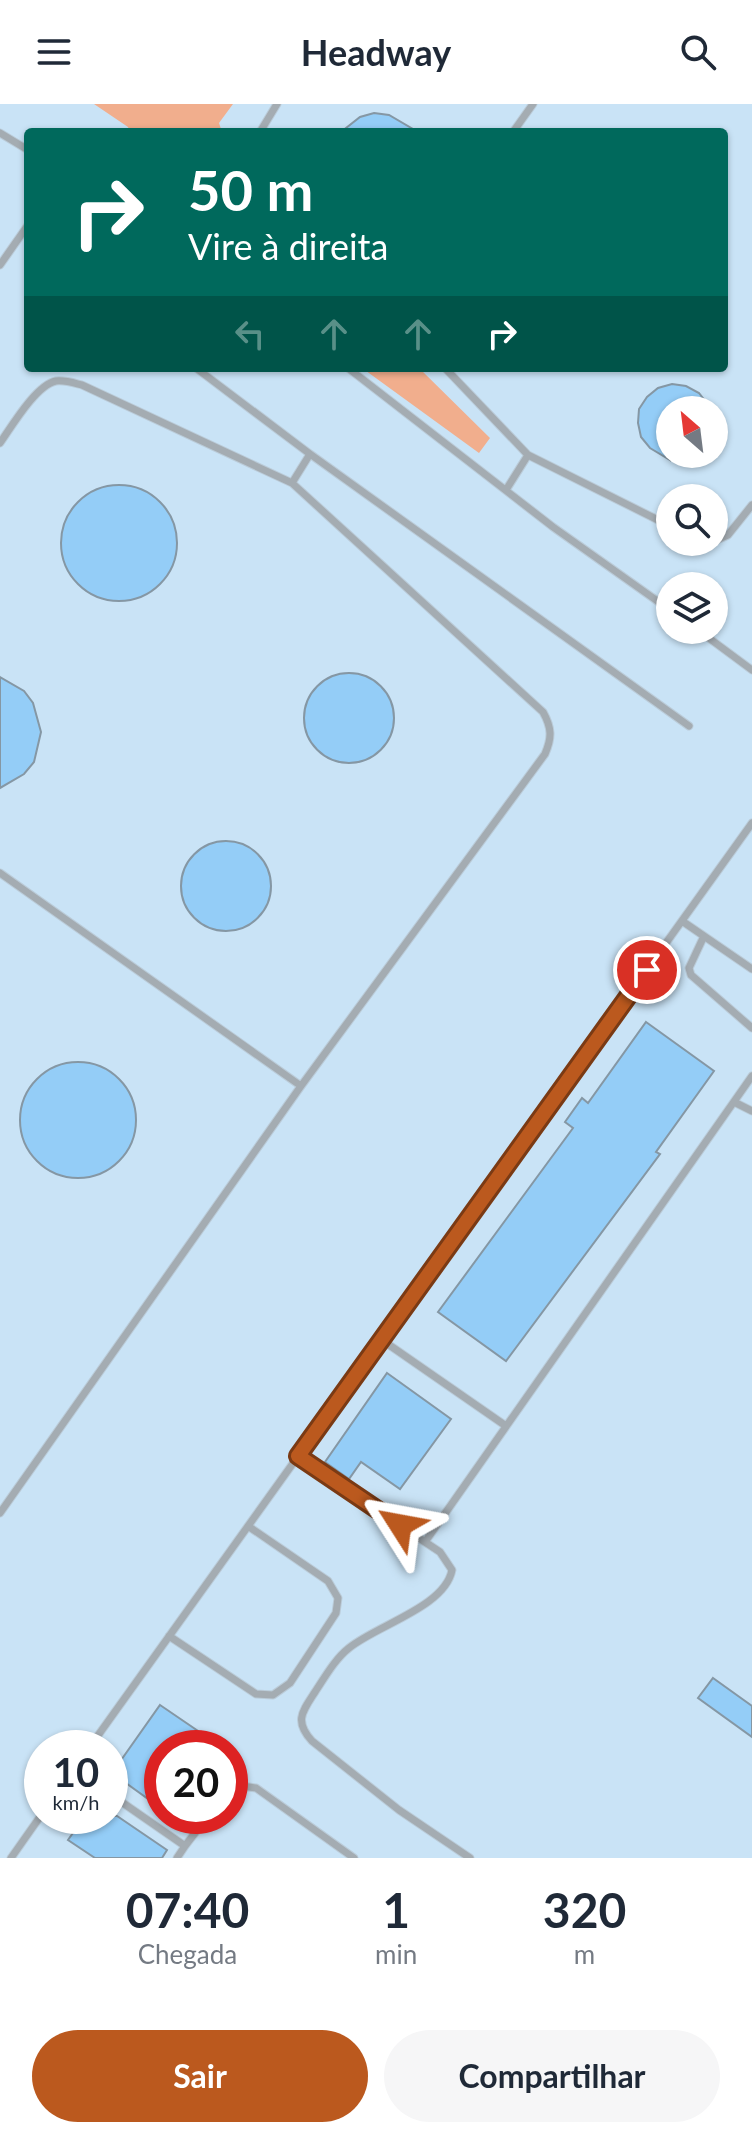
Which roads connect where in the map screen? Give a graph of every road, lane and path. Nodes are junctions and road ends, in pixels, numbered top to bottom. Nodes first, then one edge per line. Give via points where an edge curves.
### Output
1 (277, 104) edge
2 (533, 104) edge
3 (262, 128) edge
4 (516, 128) edge
5 (0, 133) edge
6 (24, 148) edge
7 (24, 239) edge
8 (0, 265) edge
9 (201, 372) edge
10 (353, 372) edge
11 (449, 372) edge
12 (0, 443) edge
13 (310, 454) junction
14 (528, 455) junction
15 (292, 483) junction
16 (506, 490) junction
17 (752, 505) edge
18 (656, 519) edge
19 (728, 535) edge
20 (656, 600) edge
21 (717, 644) edge
22 (752, 670) edge
23 (689, 726) dead end
24 (752, 823) edge
25 (0, 873) edge
26 (682, 921) junction
27 (704, 936) junction
28 (752, 969) edge
29 (752, 1028) edge
30 (752, 1076) edge
31 (301, 1086) junction
32 (734, 1102) junction
33 (752, 1111) edge
34 (382, 1340) junction
35 (506, 1426) junction
36 (298, 1456) junction
37 (0, 1513) edge
38 (248, 1526) junction
39 (425, 1542) junction
40 (169, 1636) junction
41 (102, 1730) edge
42 (248, 1787) edge
43 (128, 1806) edge
44 (28, 1834) edge
45 (194, 1834) edge
46 (185, 1846) junction
47 (11, 1858) edge
48 (177, 1858) edge
49 (354, 1858) edge
50 (470, 1858) edge

1 - 3 lane
2 - 4 lane
5 - 6 lane
7 - 8 lane
9 - 13 lane
10 - 16 lane
11 - 14 lane
12 - 15 lane via 42,388 64,381
13 - 15 lane
13 - 23 lane
14 - 16 lane
14 - 18 lane
15 - 31 lane via 543,712 551,740
16 - 20 lane
17 - 19 lane
21 - 22 lane
24 - 26 lane
25 - 31 lane
26 - 27 lane
26 - 34 lane
27 - 28 lane
27 - 29 lane via 689,968 693,979
30 - 32 lane
31 - 37 lane
32 - 33 lane
32 - 35 lane
34 - 35 lane
34 - 36 lane
35 - 39 lane
36 - 38 lane
36 - 39 lane
38 - 40 lane
38 - 40 lane via 328,1581 338,1598 336,1613 290,1683 273,1695 256,1694
39 - 50 lane via 452,1570 444,1588 349,1648 334,1663 301,1719 312,1741
40 - 41 lane
42 - 49 lane
43 - 46 lane
44 - 47 lane
45 - 46 lane
46 - 48 lane

